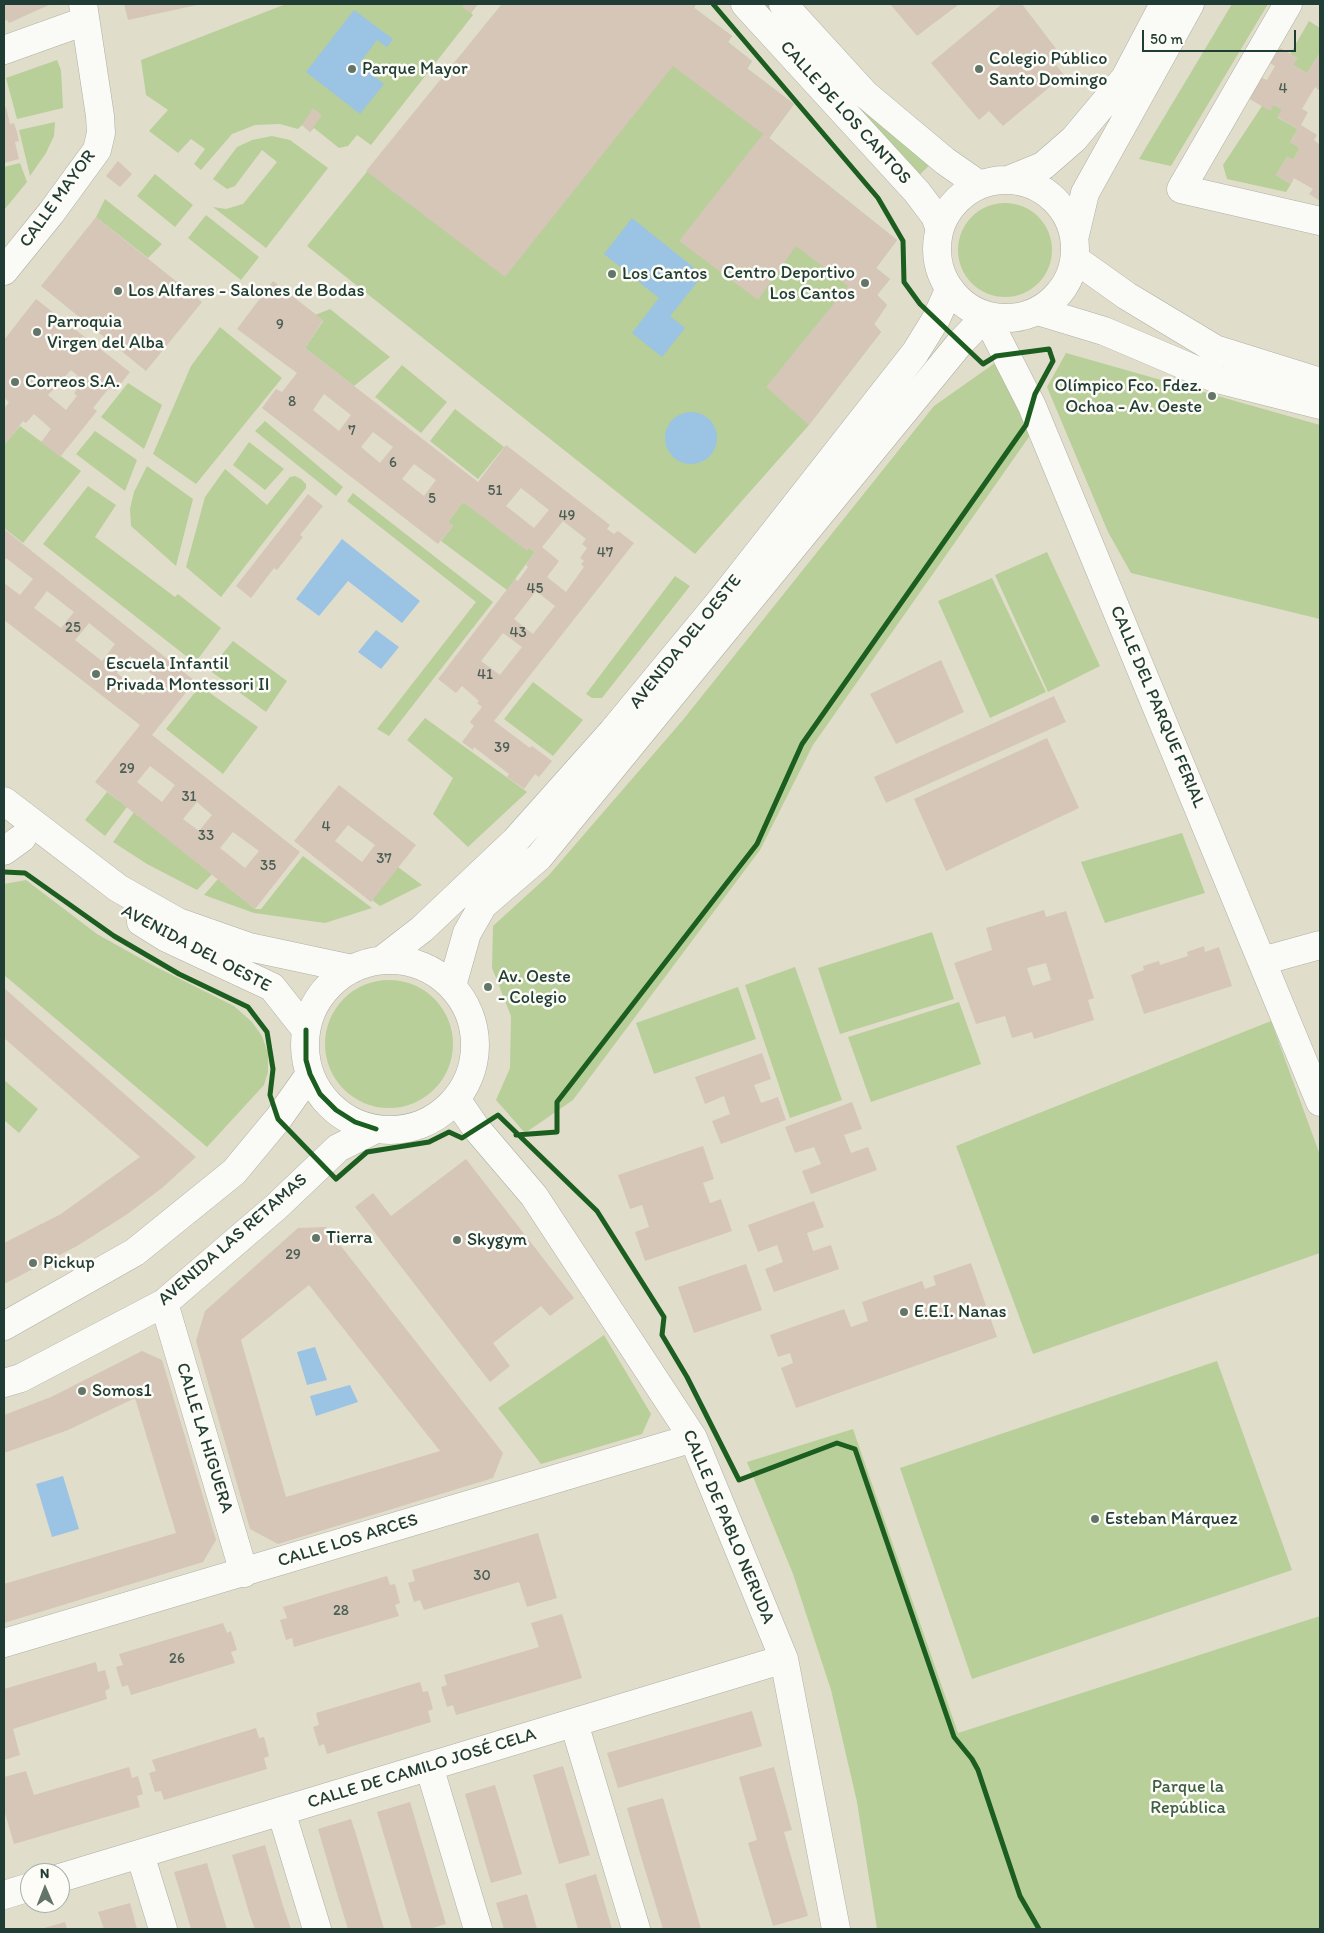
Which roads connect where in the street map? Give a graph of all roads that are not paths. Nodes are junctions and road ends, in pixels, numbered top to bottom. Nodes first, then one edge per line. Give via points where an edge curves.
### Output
1 (744, 4) edge
2 (783, 4) edge
3 (1164, 4) edge
4 (1190, 4) edge
5 (1288, 4) edge
6 (84, 12) edge
7 (4, 50) edge
8 (1011, 179) junction
9 (978, 184) junction
10 (1320, 221) edge
11 (939, 227) junction
12 (1075, 247) junction
13 (4, 271) edge
14 (949, 290) junction
15 (1032, 312) junction
16 (986, 316) junction
17 (1017, 375) junction
18 (1320, 382) edge
19 (1320, 405) edge
20 (4, 801) edge
21 (10, 838) edge
22 (1320, 945) edge
23 (382, 960) junction
24 (1262, 961) junction
25 (352, 969) junction
26 (452, 986) junction
27 (306, 1030) junction
28 (310, 1074) junction
29 (456, 1099) junction
30 (1320, 1102) edge
31 (376, 1129) junction
32 (164, 1303) junction
33 (4, 1326) edge
34 (4, 1383) edge
35 (693, 1438) junction
36 (244, 1572) junction
37 (4, 1643) edge
38 (784, 1659) junction
39 (574, 1723) junction
40 (430, 1766) junction
41 (281, 1811) junction
42 (140, 1854) junction
43 (70, 1875) edge
44 (20, 1890) edge
45 (4, 1894) edge
46 (163, 1929) edge
47 (317, 1929) edge
48 (478, 1929) edge
49 (636, 1929) edge
50 (836, 1929) edge

1 - 11 street, CALLE DE LOS CANTOS via 917,192
2 - 9 street, CALLE DE LOS CANTOS via 865,94
3 - 8 street via 1125,78 1074,139 1043,166
4 - 12 street via 1085,193
5 - 10 street via 1181,189
6 - 7 street
6 - 13 street, CALLE MAYOR via 102,133 96,150
8 - 9 street
8 - 12 street via 1040,187 1063,207
9 - 11 street via 954,201
11 - 14 street via 939,270
12 - 15 street via 1068,280 1056,298
12 - 18 street via 1157,315 1215,350
14 - 16 street via 966,306
14 - 23 street, AVENIDA DEL OESTE via 915,353 722,599 613,731 515,841 422,929
15 - 16 street via 1009,318
15 - 17 street via 1019,347
15 - 19 street via 1104,331 1217,379
16 - 17 street, CALLE DEL PARQUE FERIAL
16 - 26 street, AVENIDA DEL OESTE via 960,343 539,857 483,905 467,933
17 - 24 street, CALLE DEL PARQUE FERIAL
20 - 25 street, AVENIDA DEL OESTE via 118,888 178,922 249,947
21 - 27 street, AVENIDA DEL OESTE via 165,937 272,987
22 - 24 street
23 - 25 street
23 - 26 street via 408,962 432,971
24 - 30 street, CALLE DEL PARQUE FERIAL
25 - 27 street via 331,984 315,1006
26 - 29 street via 466,1004 474,1029 476,1054 469,1078
27 - 28 street
28 - 31 street via 320,1094 336,1110 355,1122
28 - 33 street via 234,1172 135,1252
29 - 31 street via 434,1119 406,1129
29 - 35 street, CALLE DE PABLO NERUDA via 476,1128 534,1196
31 - 32 street, AVENIDA LAS RETAMAS via 338,1148 276,1207
32 - 34 street, AVENIDA LAS RETAMAS via 21,1378
32 - 36 street, CALLE LA HIGUERA
35 - 36 street, CALLE LOS ARCES
35 - 38 street, CALLE DE PABLO NERUDA
36 - 37 street, CALLE LOS ARCES
38 - 39 street, CALLE DE CAMILO JOSÉ CELA
38 - 50 street, CALLE DE PABLO NERUDA
39 - 40 street, CALLE DE CAMILO JOSÉ CELA
39 - 49 street
40 - 41 street, CALLE DE CAMILO JOSÉ CELA
40 - 48 street
41 - 42 street, CALLE DE CAMILO JOSÉ CELA
41 - 47 street
42 - 43 street, CALLE DE CAMILO JOSÉ CELA
42 - 46 street
44 - 45 street

